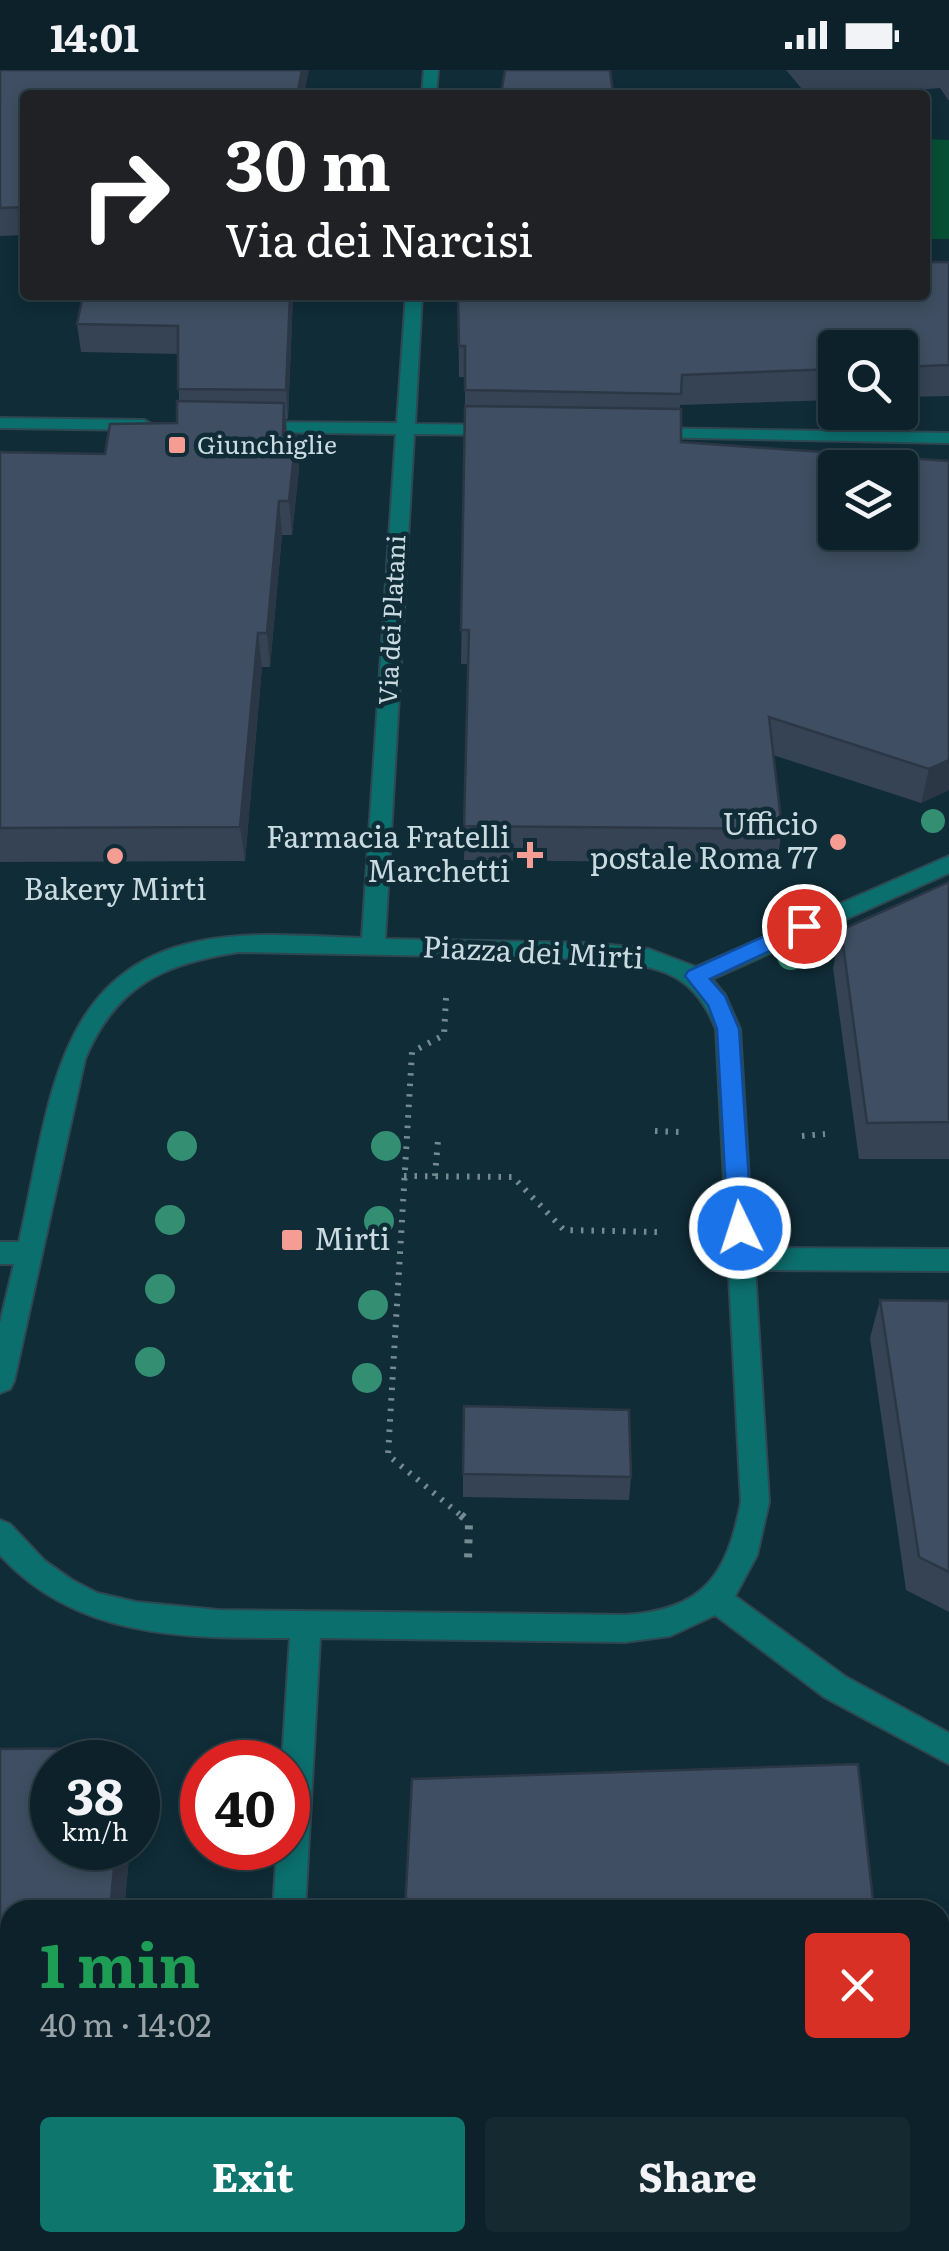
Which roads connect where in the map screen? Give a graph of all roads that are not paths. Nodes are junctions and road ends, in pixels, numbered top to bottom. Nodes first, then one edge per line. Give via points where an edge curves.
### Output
1 (414, 300) edge
2 (0, 423) edge
3 (158, 426) edge
4 (238, 426) edge
5 (404, 429) junction
6 (514, 431) edge
7 (633, 432) edge
8 (949, 438) edge
9 (949, 864) edge
10 (373, 946) junction
11 (696, 976) junction
12 (0, 1253) edge
13 (29, 1254) junction
14 (742, 1259) junction
15 (949, 1260) edge
16 (0, 1382) edge
17 (0, 1533) edge
18 (716, 1599) junction
19 (306, 1624) junction
20 (949, 1749) edge
21 (289, 1900) edge

1 - 5 street, Via dei Platani
2 - 3 street
4 - 5 street
5 - 6 street
5 - 10 street, Via dei Platani
7 - 8 street
9 - 11 street
10 - 11 street, Piazza dei Mirti via 620,953
10 - 13 street, Piazza dei Mirti via 215,948 158,964 114,991 77,1046
11 - 14 street via 717,1001 728,1029
12 - 13 street
13 - 16 street, Piazza dei Mirti
14 - 15 street
14 - 18 street via 755,1502 743,1559
17 - 19 street via 31,1569 110,1610 196,1622
18 - 19 street via 658,1626
18 - 20 street via 836,1687
19 - 21 street

